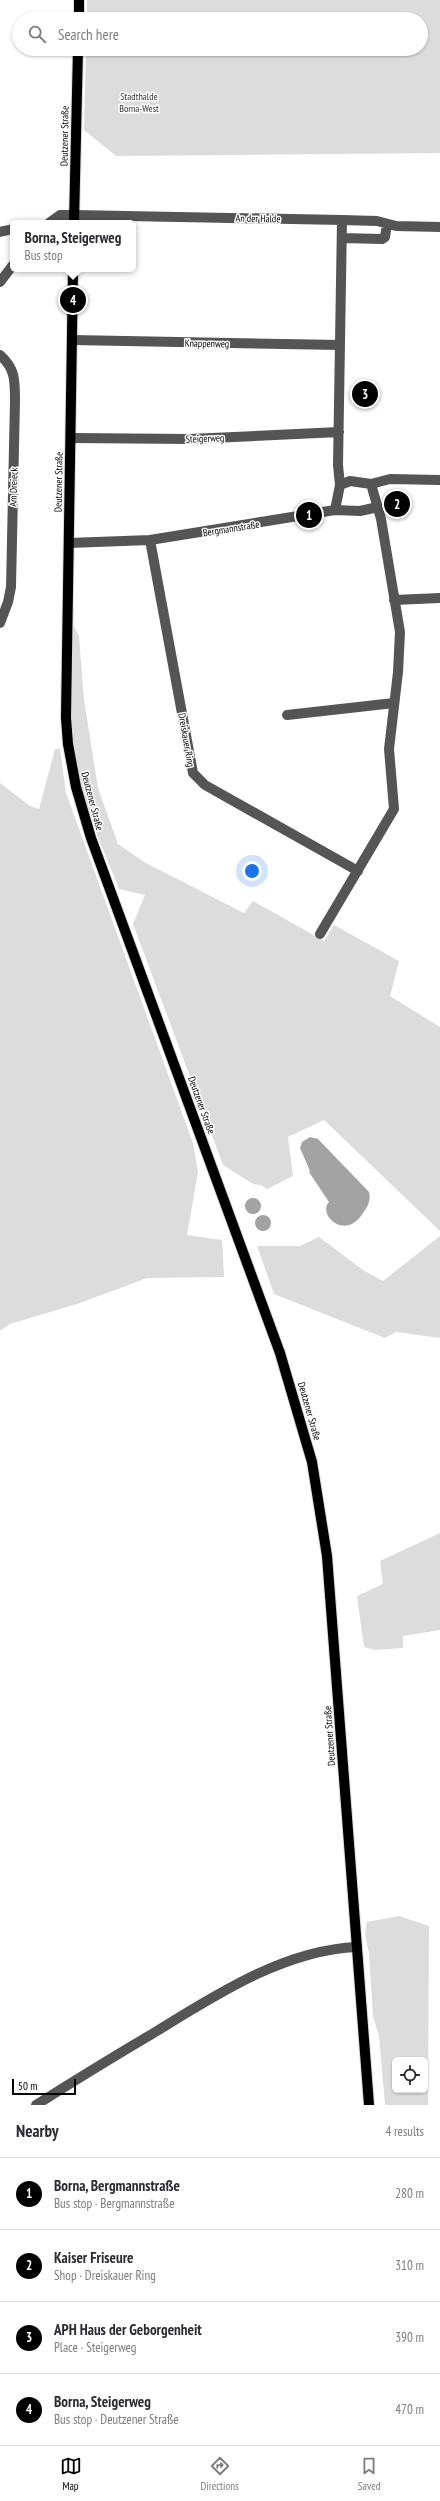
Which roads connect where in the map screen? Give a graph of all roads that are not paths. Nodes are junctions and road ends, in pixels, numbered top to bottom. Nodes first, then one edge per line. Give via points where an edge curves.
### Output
1 (79, 0) edge
2 (79, 12) edge
3 (78, 56) edge
4 (74, 219) edge
5 (53, 220) edge
6 (342, 220) junction
7 (387, 224) junction
8 (440, 227) edge
9 (10, 230) edge
10 (0, 232) edge
11 (342, 238) junction
12 (10, 269) edge
13 (73, 272) edge
14 (0, 282) edge
15 (73, 340) junction
16 (340, 345) junction
17 (0, 355) edge
18 (339, 432) junction
19 (70, 438) junction
20 (440, 480) edge
21 (340, 484) junction
22 (371, 484) junction
23 (378, 507) junction
24 (334, 510) junction
25 (150, 540) junction
26 (69, 543) junction
27 (440, 598) edge
28 (394, 600) junction
29 (0, 623) edge
30 (394, 703) junction
31 (287, 715) dead end
32 (358, 872) junction
33 (320, 934) dead end
34 (357, 1947) junction
35 (36, 2105) edge
36 (369, 2105) edge

1 - 2 main road
3 - 4 main road, Deutzener Straße
4 - 5 street, An der Halde via 60,215
4 - 6 street, An der Halde
6 - 7 street, An der Halde
6 - 11 street
7 - 8 street, An der Halde
7 - 11 street via 385,237 382,239
9 - 10 street
11 - 16 street
12 - 14 street
13 - 15 main road, Deutzener Straße
15 - 16 street, Knappenweg
15 - 19 main road, Deutzener Straße
16 - 18 street
17 - 29 street, Am Dreieck via 9,362 15,379 11,587
18 - 19 street, Steigerweg via 190,439
18 - 21 street
19 - 26 main road, Deutzener Straße
20 - 22 street via 390,479
21 - 22 street via 350,481
21 - 24 street
22 - 23 street
23 - 24 street, Bergmannstraße via 360,511
23 - 28 street
24 - 25 street, Bergmannstraße
25 - 26 street, Bergmannstraße
25 - 32 street, Dreiskauer Ring via 193,773 205,785
26 - 34 main road, Deutzener Straße via 66,718 68,744 81,807 280,1353 312,1462 327,1556
27 - 28 street
28 - 30 street via 401,641
30 - 31 street
30 - 32 street via 389,749 394,809
32 - 33 street
34 - 35 street via 337,1948 281,1964 239,1984
34 - 36 main road, Deutzener Straße

